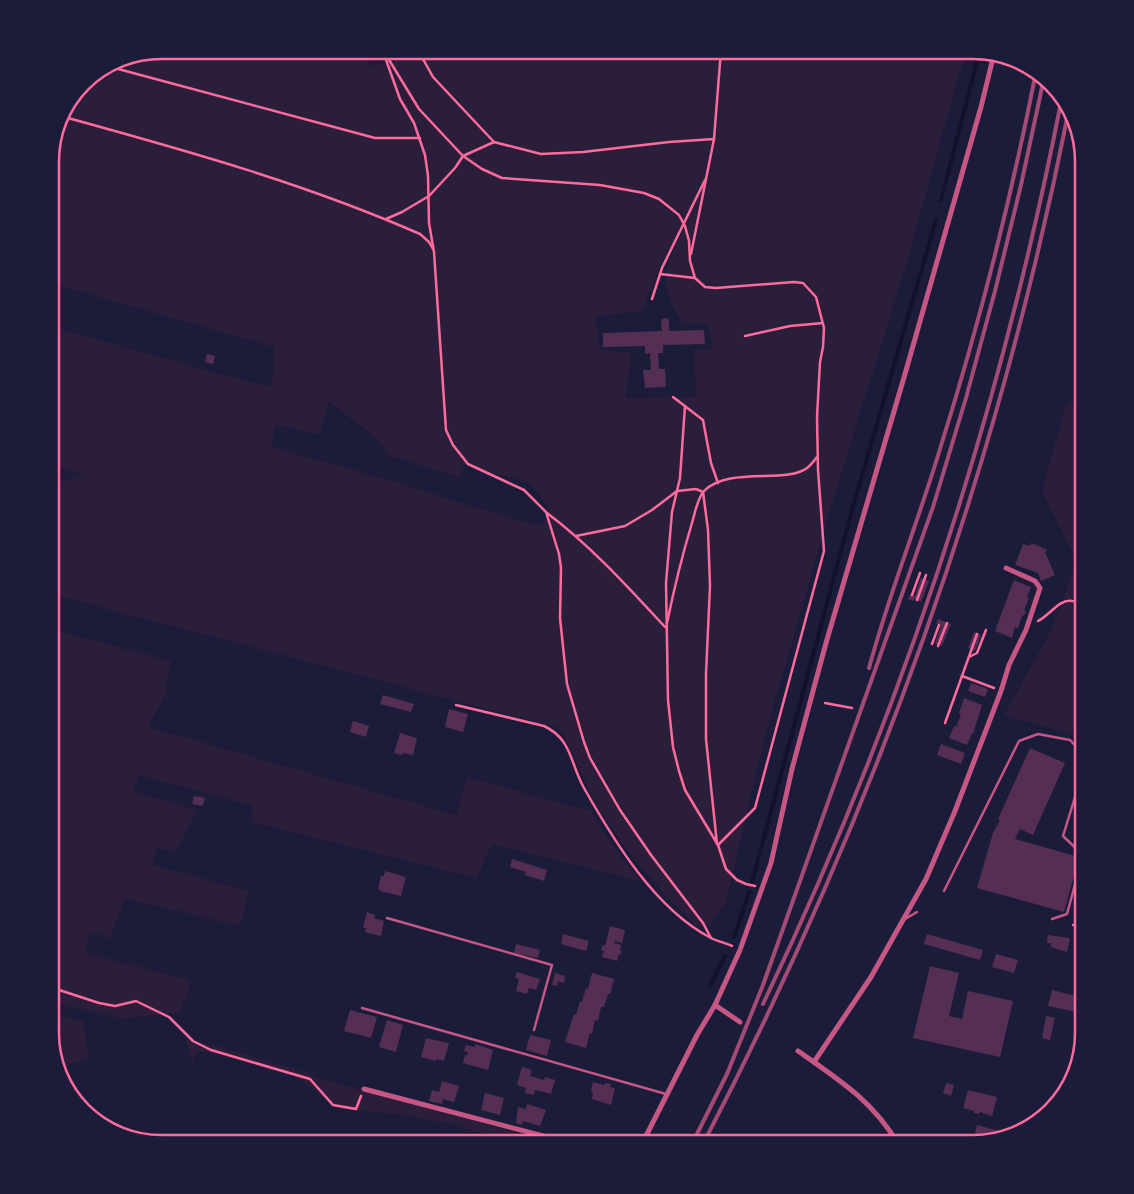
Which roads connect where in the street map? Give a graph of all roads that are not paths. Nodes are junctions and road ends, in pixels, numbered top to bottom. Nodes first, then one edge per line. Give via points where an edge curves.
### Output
1 (992, 61) edge
2 (1006, 568) dead end
3 (1075, 745) edge
4 (1075, 797) edge
5 (1075, 847) edge
6 (1075, 884) edge
7 (944, 891) dead end
8 (917, 912) dead end
9 (387, 918) dead end
10 (1052, 919) dead end
11 (904, 920) junction
12 (715, 1005) junction
13 (362, 1008) dead end
14 (740, 1022) dead end
15 (534, 1030) dead end
16 (798, 1051) dead end
17 (814, 1062) junction
18 (364, 1088) road end
19 (667, 1094) junction
20 (540, 1135) edge
21 (646, 1135) edge
22 (892, 1135) edge

1 - 12 street via 826,642 771,863 740,950
2 - 11 street via 1035,581 1040,588 942,844
3 - 7 lane via 1070,740 1038,734 1019,740
4 - 5 lane via 1063,836
6 - 10 lane via 1067,914
8 - 11 lane
9 - 15 lane via 552,965
11 - 17 street via 871,977
12 - 14 street
12 - 19 street
13 - 19 lane
16 - 17 street
17 - 22 street via 854,1090
18 - 20 street
19 - 21 street

